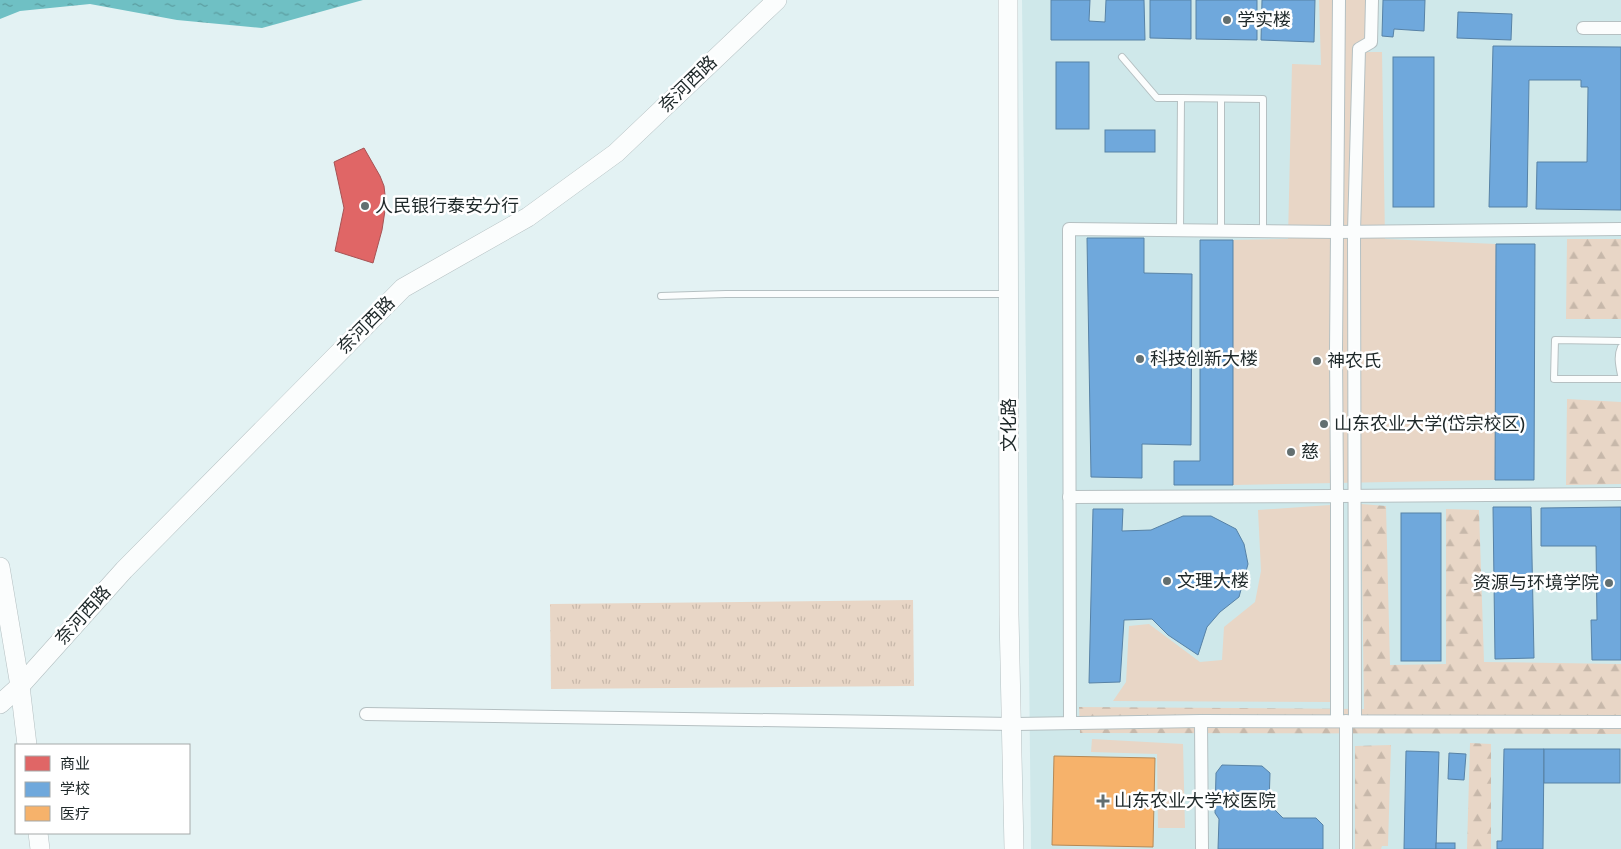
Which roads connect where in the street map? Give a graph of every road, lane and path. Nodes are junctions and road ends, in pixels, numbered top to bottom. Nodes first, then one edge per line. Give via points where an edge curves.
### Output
1 (777, 0) edge
2 (1008, 0) edge
3 (1339, 0) edge
4 (1372, 0) edge
5 (1583, 28) dead end
6 (1621, 28) edge
7 (1122, 57) dead end
8 (1181, 98) junction
9 (1221, 99) junction
10 (1621, 229) edge
11 (1180, 230) junction
12 (1220, 231) junction
13 (1263, 231) junction
14 (1354, 231) junction
15 (1337, 232) junction
16 (1010, 294) junction
17 (661, 296) dead end
18 (1621, 342) edge
19 (1621, 347) edge
20 (1621, 375) edge
21 (1621, 379) edge
22 (1621, 494) edge
23 (1337, 496) junction
24 (1355, 496) junction
25 (1069, 498) junction
26 (0, 566) edge
27 (20, 686) junction
28 (0, 704) edge
29 (366, 714) dead end
30 (1201, 721) junction
31 (1346, 721) junction
32 (1621, 722) edge
33 (1070, 723) junction
34 (1013, 724) junction
35 (27, 744) edge
36 (38, 834) edge
37 (40, 849) edge
38 (1014, 849) edge
39 (1202, 849) edge
40 (1346, 849) edge

1 - 27 street, 奈河西路 via 616,153 528,217 402,288 124,570
2 - 16 street, 文化路
3 - 15 street
4 - 14 street via 1371,42 1358,49
5 - 6 street
7 - 8 lane via 1157,98
8 - 9 lane
8 - 11 lane
9 - 12 lane
9 - 13 lane via 1263,99
10 - 14 street
11 - 12 street
11 - 25 street via 1069,229
12 - 13 street
13 - 15 street
14 - 15 street
14 - 24 street
15 - 23 street
16 - 17 lane
16 - 34 street, 文化路 via 1009,615
18 - 21 lane via 1555,340 1554,379
19 - 20 lane via 1618,364
22 - 24 street
23 - 24 street
23 - 25 street
23 - 31 street
24 - 31 street
25 - 33 street
26 - 27 street
27 - 28 street, 奈河西路
27 - 35 street
29 - 34 street
30 - 31 street
30 - 33 street
30 - 39 street
31 - 32 street
31 - 40 street
33 - 34 street
34 - 38 street, 文化路
36 - 37 street

